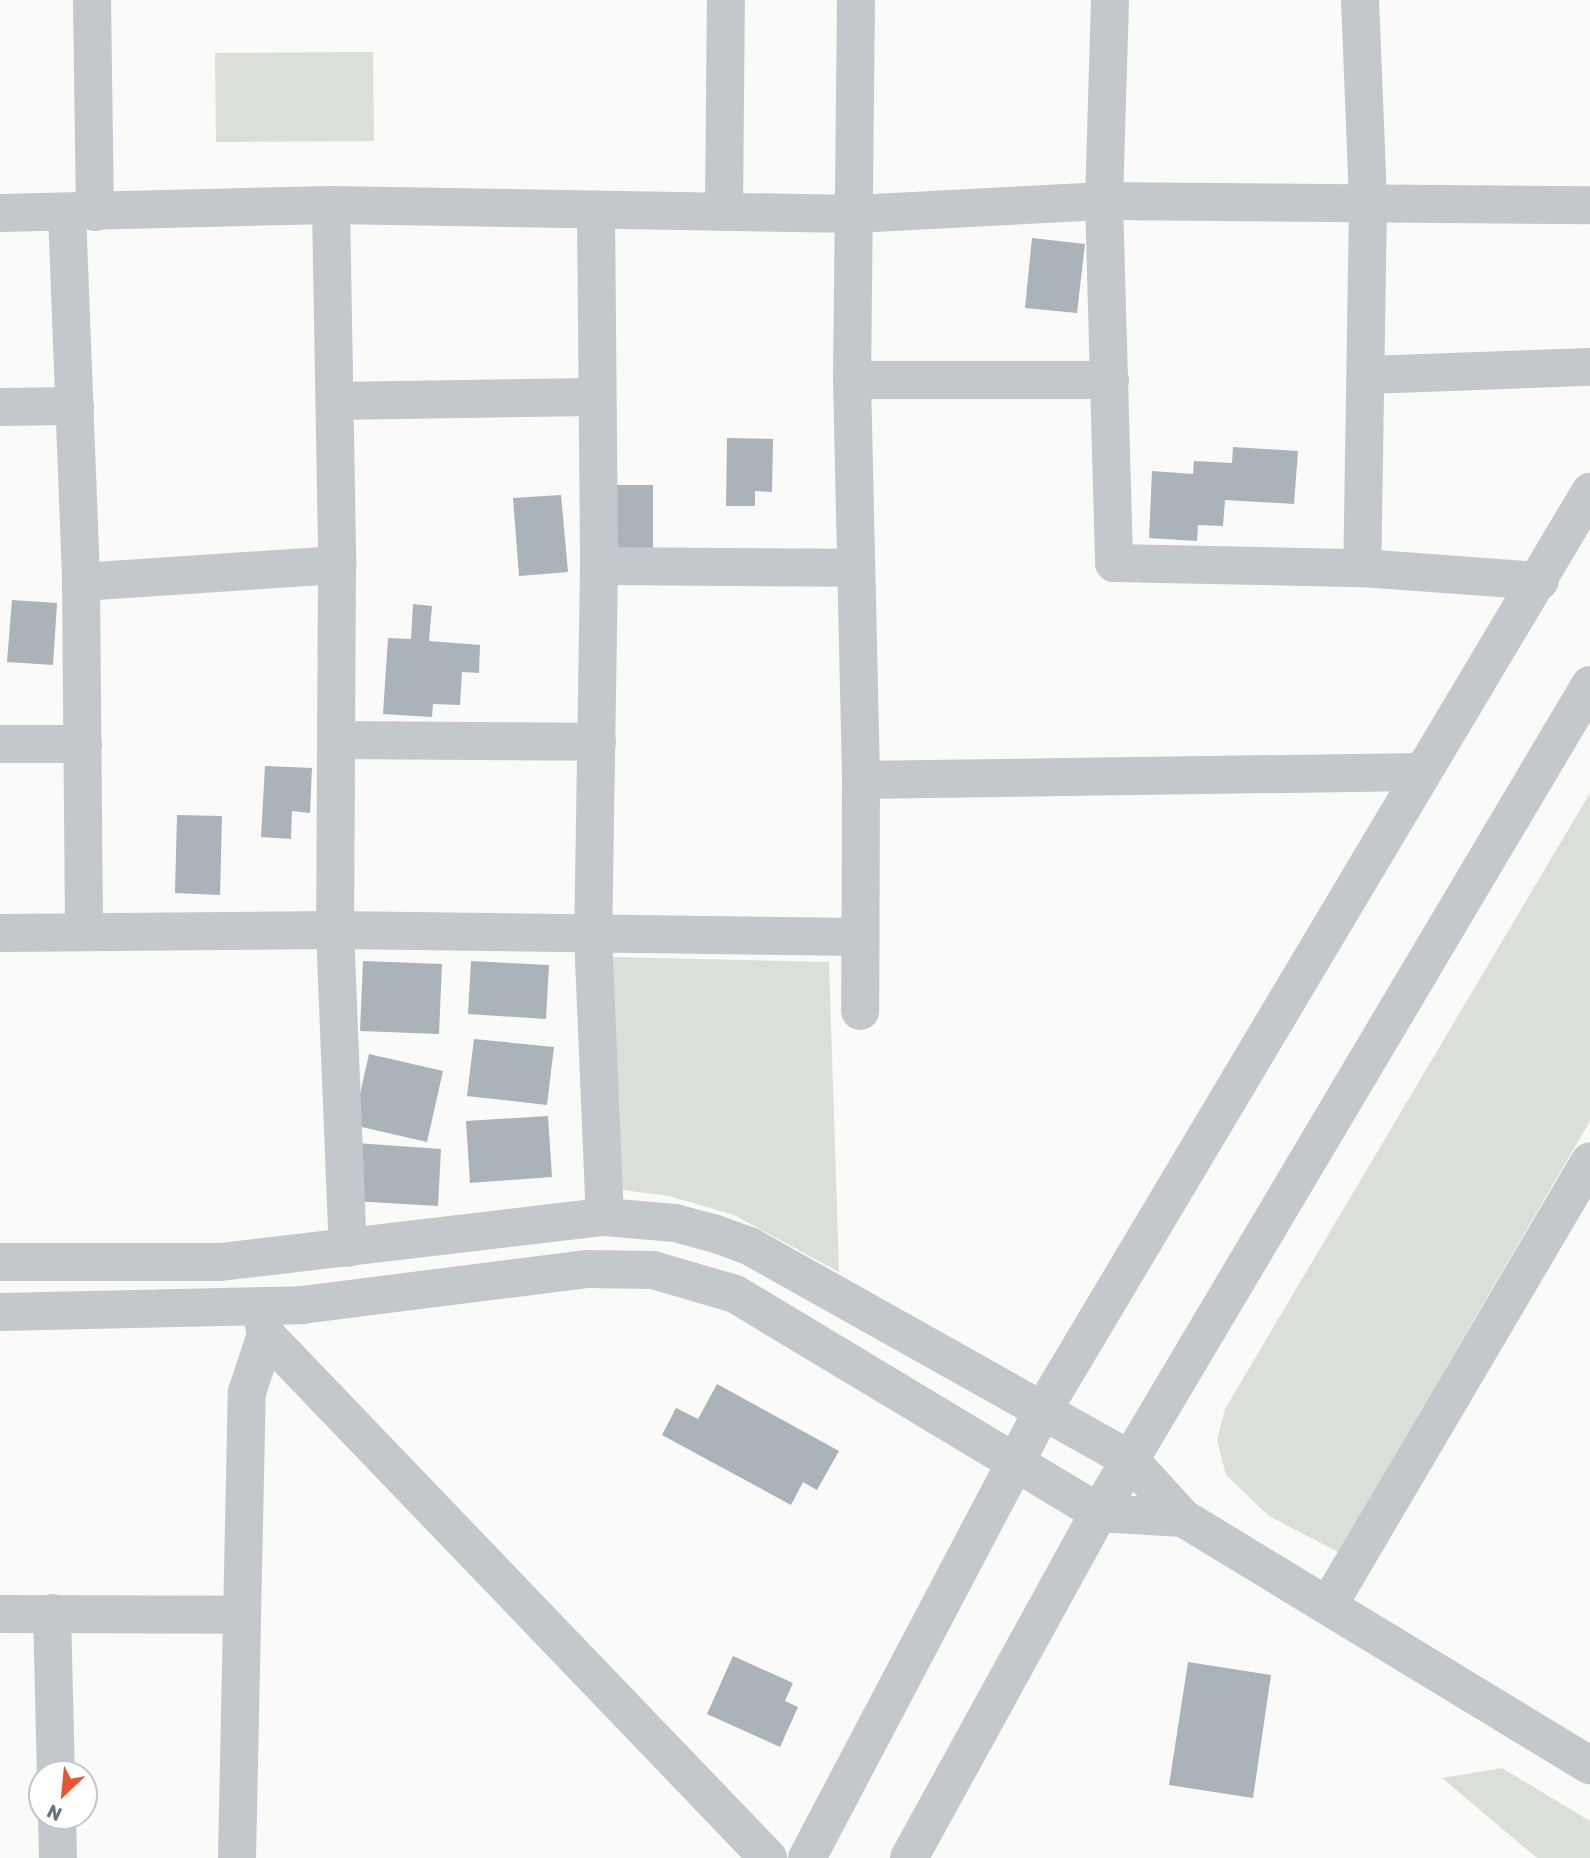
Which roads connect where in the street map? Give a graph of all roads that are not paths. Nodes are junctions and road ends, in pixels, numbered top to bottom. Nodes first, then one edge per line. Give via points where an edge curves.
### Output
1 (92, 0) edge
2 (726, 0) edge
3 (856, 0) edge
4 (1110, 0) edge
5 (1360, 0) edge
6 (1104, 201) junction
7 (1368, 203) junction
8 (331, 205) junction
9 (1590, 205) edge
10 (596, 211) junction
11 (81, 212) junction
12 (724, 212) junction
13 (0, 213) edge
14 (855, 215) junction
15 (1590, 367) edge
16 (1368, 375) junction
17 (852, 380) junction
18 (1110, 380) junction
19 (594, 397) junction
20 (335, 401) junction
21 (75, 406) junction
22 (0, 407) edge
23 (1590, 492) edge
24 (337, 565) junction
25 (599, 566) junction
26 (854, 568) junction
27 (1362, 569) junction
28 (1540, 581) junction
29 (81, 582) junction
30 (1590, 685) edge
31 (336, 740) junction
32 (597, 742) junction
33 (0, 744) edge
34 (83, 744) junction
35 (1421, 772) junction
36 (862, 780) junction
37 (335, 930) junction
38 (84, 932) junction
39 (0, 933) edge
40 (593, 934) junction
41 (860, 937) junction
42 (860, 1011) dead end
43 (1590, 1161) edge
44 (605, 1217) junction
45 (348, 1248) junction
46 (0, 1262) edge
47 (0, 1312) edge
48 (263, 1321) junction
49 (1043, 1410) junction
50 (1130, 1460) junction
51 (1016, 1463) junction
52 (1098, 1513) junction
53 (1183, 1518) junction
54 (1328, 1606) junction
55 (52, 1613) junction
56 (0, 1614) edge
57 (242, 1615) junction
58 (56, 1760) edge
59 (1590, 1765) edge
60 (57, 1830) edge
61 (58, 1858) edge
62 (237, 1858) edge
63 (768, 1858) edge
64 (807, 1858) edge
65 (909, 1858) edge

1 - 11 street
2 - 12 street
3 - 14 street
4 - 6 street
5 - 7 street
6 - 7 street
6 - 14 street
6 - 18 street
7 - 9 street
7 - 16 street
8 - 10 street
8 - 11 street
8 - 20 street
10 - 12 street
10 - 19 street
11 - 13 street
11 - 21 street
12 - 14 street
14 - 17 street
15 - 16 street
16 - 27 street
17 - 18 street
17 - 26 street
18 - 27 street via 1114,563
19 - 20 street
19 - 25 street
20 - 24 street
21 - 22 street
21 - 29 street
23 - 28 street
24 - 29 street
24 - 31 street
25 - 26 street
25 - 32 street
26 - 36 street
27 - 28 street
28 - 35 street
29 - 34 street
30 - 50 street
31 - 32 street
31 - 37 street
32 - 40 street
33 - 34 street
34 - 38 street
35 - 36 street
35 - 49 street
36 - 41 street
37 - 38 street
37 - 40 street
37 - 45 street
38 - 39 street
40 - 41 street
40 - 44 street
41 - 42 street
43 - 54 street
44 - 45 street
44 - 49 street via 675,1223 751,1247
45 - 46 street via 220,1262
47 - 48 street
48 - 51 street via 588,1269 621,1267 681,1275 734,1294
48 - 57 street via 247,1392
48 - 63 street
49 - 50 street
49 - 51 street
50 - 52 street
50 - 53 street
51 - 52 street
51 - 64 street
52 - 53 street
52 - 65 street
53 - 54 street
54 - 59 street
55 - 56 street
55 - 57 street
55 - 58 street
57 - 62 street
60 - 61 street

